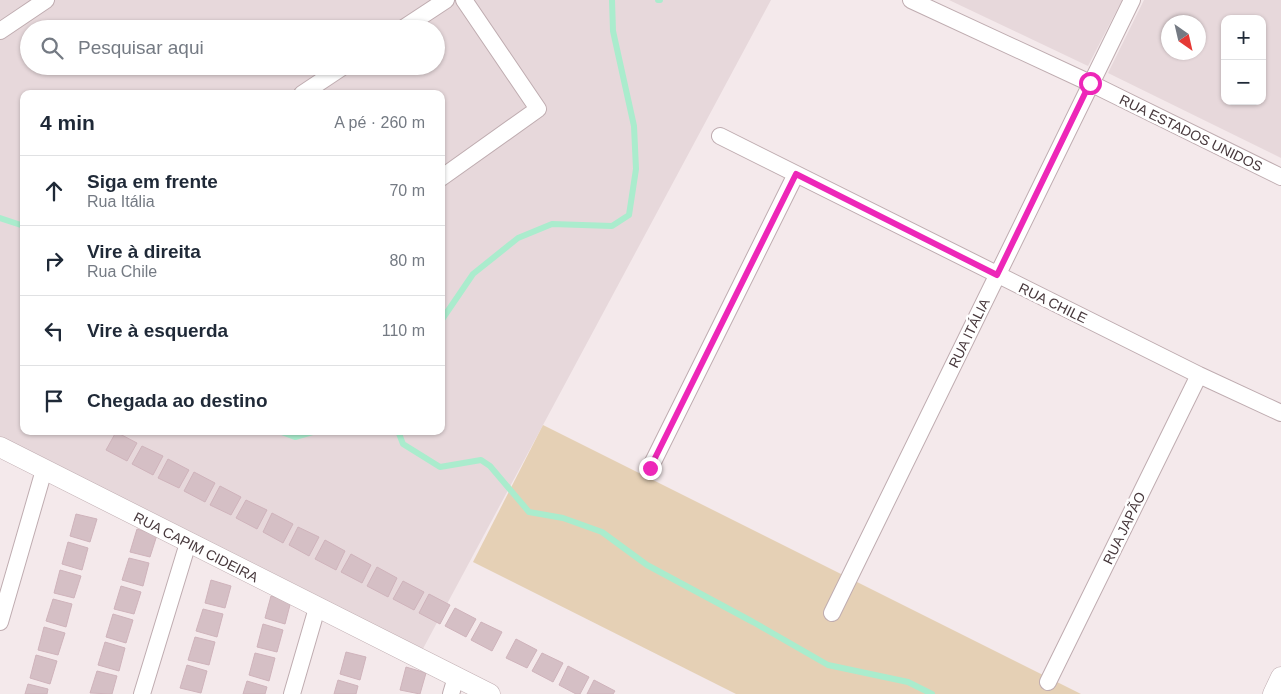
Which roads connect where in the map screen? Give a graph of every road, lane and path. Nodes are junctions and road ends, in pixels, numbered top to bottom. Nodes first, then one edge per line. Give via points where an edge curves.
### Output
1 (46, 0) edge
2 (446, 0) edge
3 (464, 0) edge
4 (910, 0) edge
5 (1132, 0) edge
6 (416, 20) edge
7 (0, 31) edge
8 (330, 75) edge
9 (1090, 83) junction
10 (308, 90) edge
11 (720, 136) dead end
12 (796, 174) junction
13 (445, 175) edge
14 (1281, 177) edge
15 (997, 275) junction
16 (1199, 375) junction
17 (1281, 413) edge
18 (0, 447) edge
19 (650, 468) dead end
20 (44, 470) junction
21 (188, 543) junction
22 (317, 608) junction
23 (832, 613) dead end
24 (0, 622) edge
25 (1281, 677) edge
26 (1048, 682) dead end
27 (454, 686) edge
28 (142, 694) edge
29 (292, 694) edge
30 (490, 694) edge
31 (1273, 694) edge

1 - 7 street
2 - 6 street
3 - 13 street via 538,109
4 - 9 street, RUA ESTADOS UNIDOS
5 - 9 street, RUA ITÁLIA
8 - 10 street
9 - 14 street, RUA ESTADOS UNIDOS
9 - 15 street, RUA ITÁLIA
11 - 12 street, RUA CHILE
12 - 15 street, RUA CHILE
12 - 19 street
15 - 16 street, RUA CHILE
15 - 23 street, RUA ITÁLIA
16 - 17 street, RUA CHILE
16 - 26 street, RUA JAPÃO
18 - 20 street, RUA CAPIM CIDEIRA
20 - 21 street, RUA CAPIM CIDEIRA
20 - 24 street
21 - 22 street, RUA CAPIM CIDEIRA
21 - 28 street
22 - 27 street, RUA CAPIM CIDEIRA
22 - 29 street
25 - 31 street
27 - 30 street, RUA CAPIM CIDEIRA

